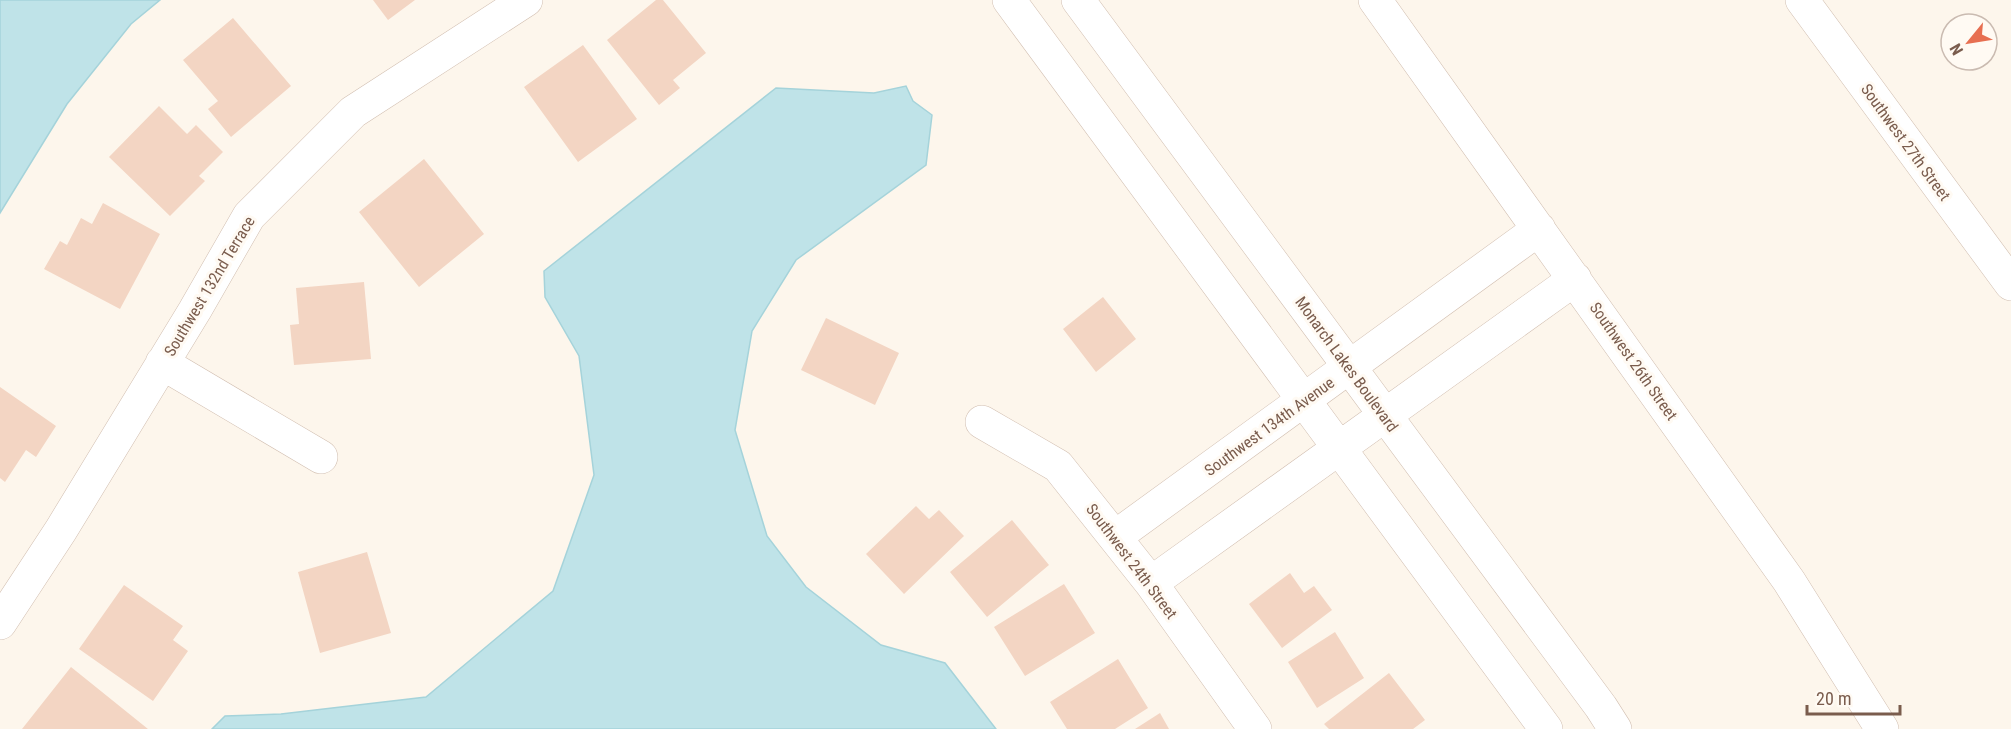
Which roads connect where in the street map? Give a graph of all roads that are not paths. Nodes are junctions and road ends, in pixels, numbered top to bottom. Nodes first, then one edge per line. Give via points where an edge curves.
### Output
1 (526, 0) edge
2 (1009, 0) edge
3 (1077, 0) edge
4 (1375, 0) edge
5 (1802, 0) edge
6 (1539, 229) junction
7 (1575, 279) junction
8 (2011, 284) edge
9 (162, 363) junction
10 (1350, 367) junction
11 (1304, 401) junction
12 (1384, 415) junction
13 (982, 422) dead end
14 (1338, 448) junction
15 (321, 457) dead end
16 (1115, 537) junction
17 (1151, 583) junction
18 (0, 623) edge
19 (1255, 729) edge
20 (1546, 729) edge
21 (1615, 729) edge
22 (1882, 729) edge

1 - 9 street, Southwest 132nd Terrace via 353,112 249,216
2 - 11 street
3 - 10 street, Monarch Lakes Boulevard
4 - 6 street, Southwest 26th Street
5 - 8 street, Southwest 27th Street
6 - 7 street, Southwest 26th Street
6 - 10 street, Southwest 134th Avenue
7 - 12 street
7 - 22 street, Southwest 26th Street via 1789,581
9 - 15 street
9 - 18 street, Southwest 132nd Terrace
10 - 11 street, Southwest 134th Avenue
10 - 12 street, Monarch Lakes Boulevard
11 - 14 street
11 - 16 street, Southwest 134th Avenue
12 - 14 street
12 - 21 street, Monarch Lakes Boulevard
13 - 16 street, Southwest 24th Street via 1058,466
14 - 17 street
14 - 20 street
16 - 17 street, Southwest 24th Street
17 - 19 street, Southwest 24th Street

